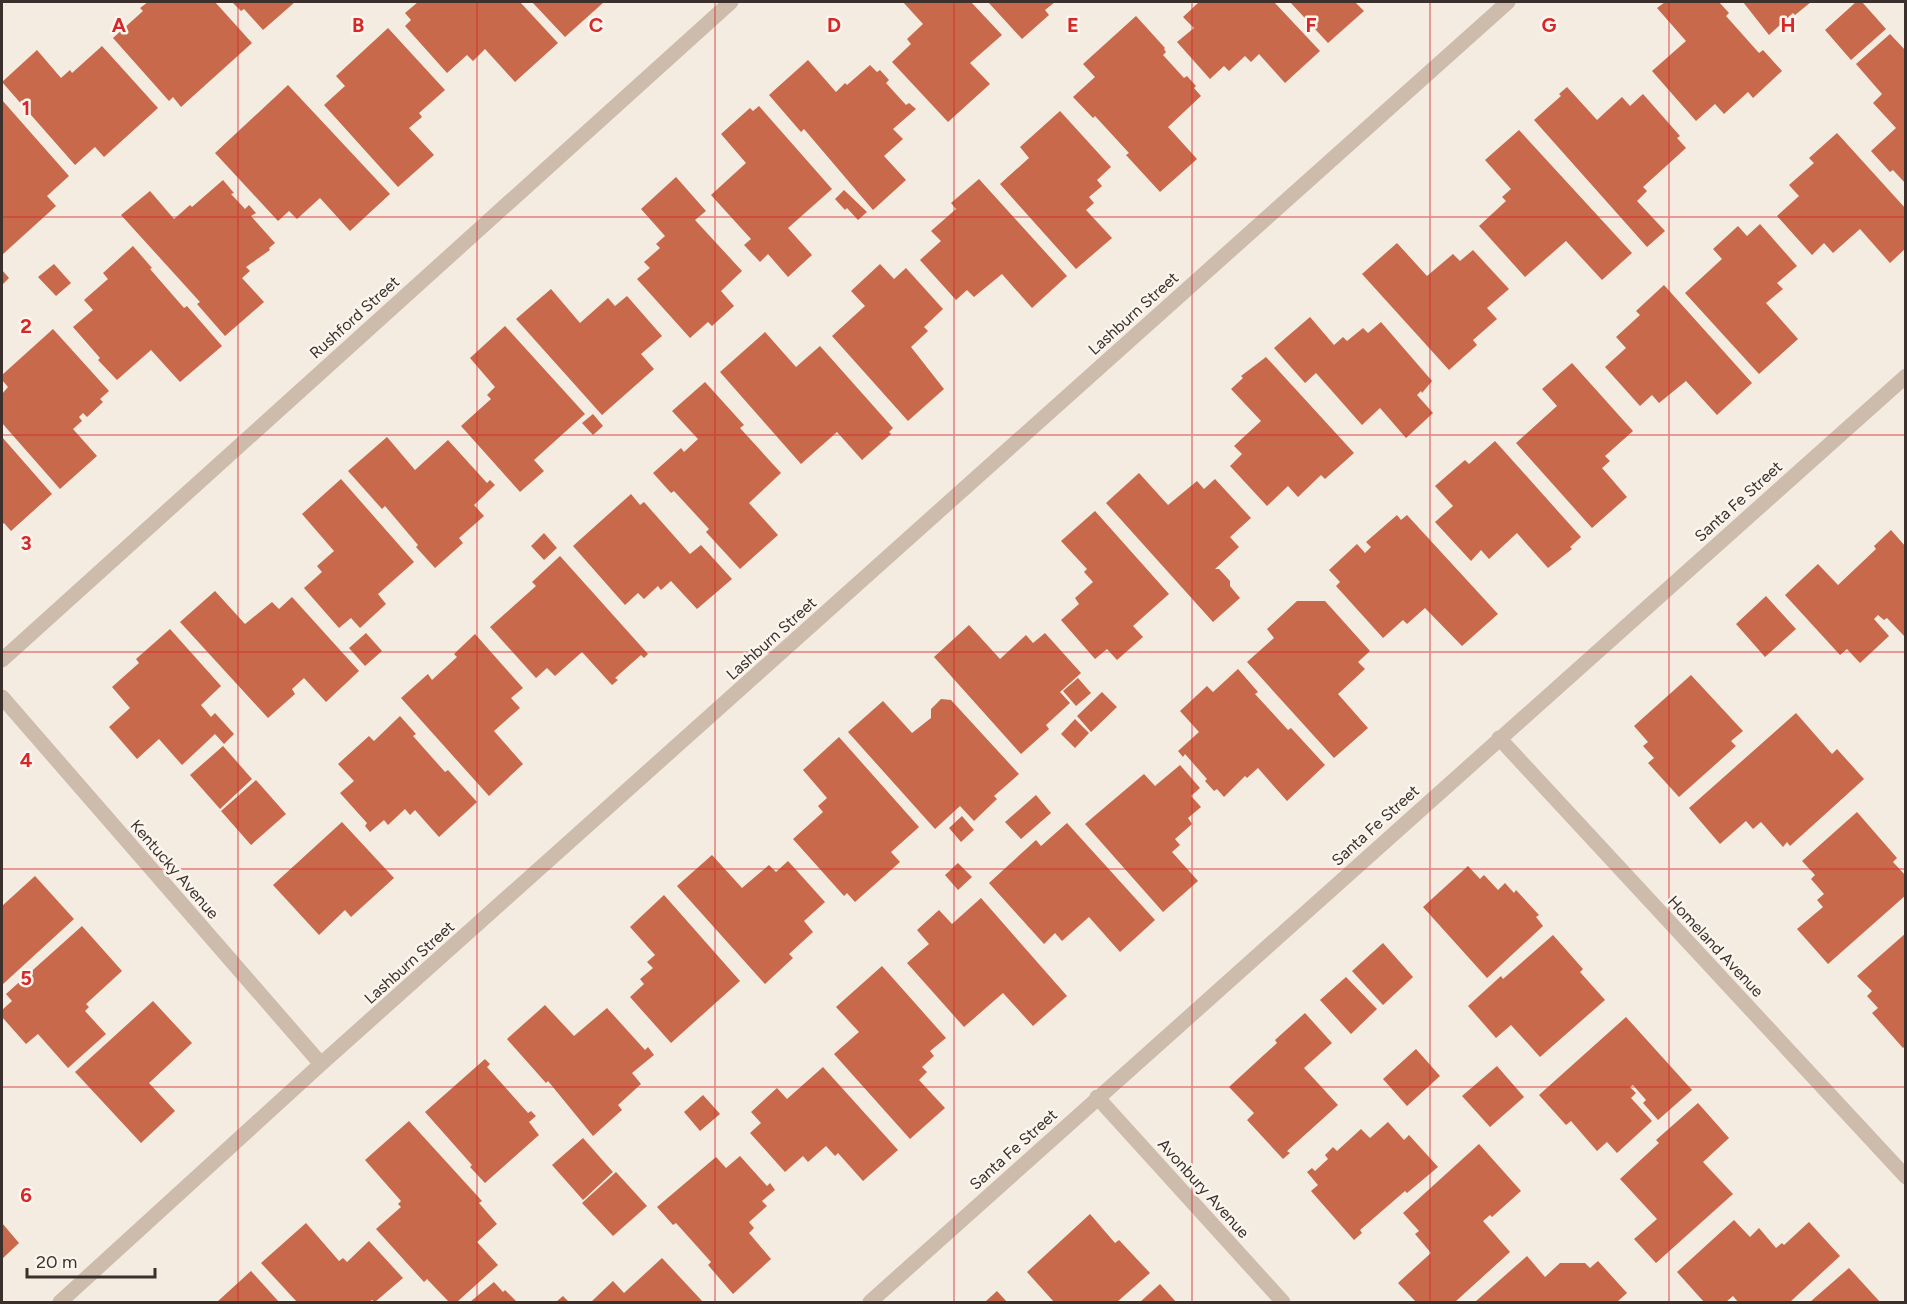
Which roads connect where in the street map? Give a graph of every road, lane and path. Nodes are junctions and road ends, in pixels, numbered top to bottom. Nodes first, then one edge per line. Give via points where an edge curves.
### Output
1 (731, 2) edge
2 (1508, 2) edge
3 (1905, 376) edge
4 (2, 660) edge
5 (2, 697) edge
6 (1499, 738) junction
7 (321, 1064) junction
8 (1098, 1097) junction
9 (1905, 1178) edge
10 (60, 1302) edge
11 (870, 1302) edge
12 (1283, 1302) edge

1 - 4 street, Rushford Street
2 - 7 street, Lashburn Street
3 - 6 street, Santa Fe Street
5 - 7 street, Kentucky Avenue
6 - 8 street, Santa Fe Street
6 - 9 street, Homeland Avenue
7 - 10 street, Lashburn Street
8 - 11 street, Santa Fe Street
8 - 12 street, Avonbury Avenue

